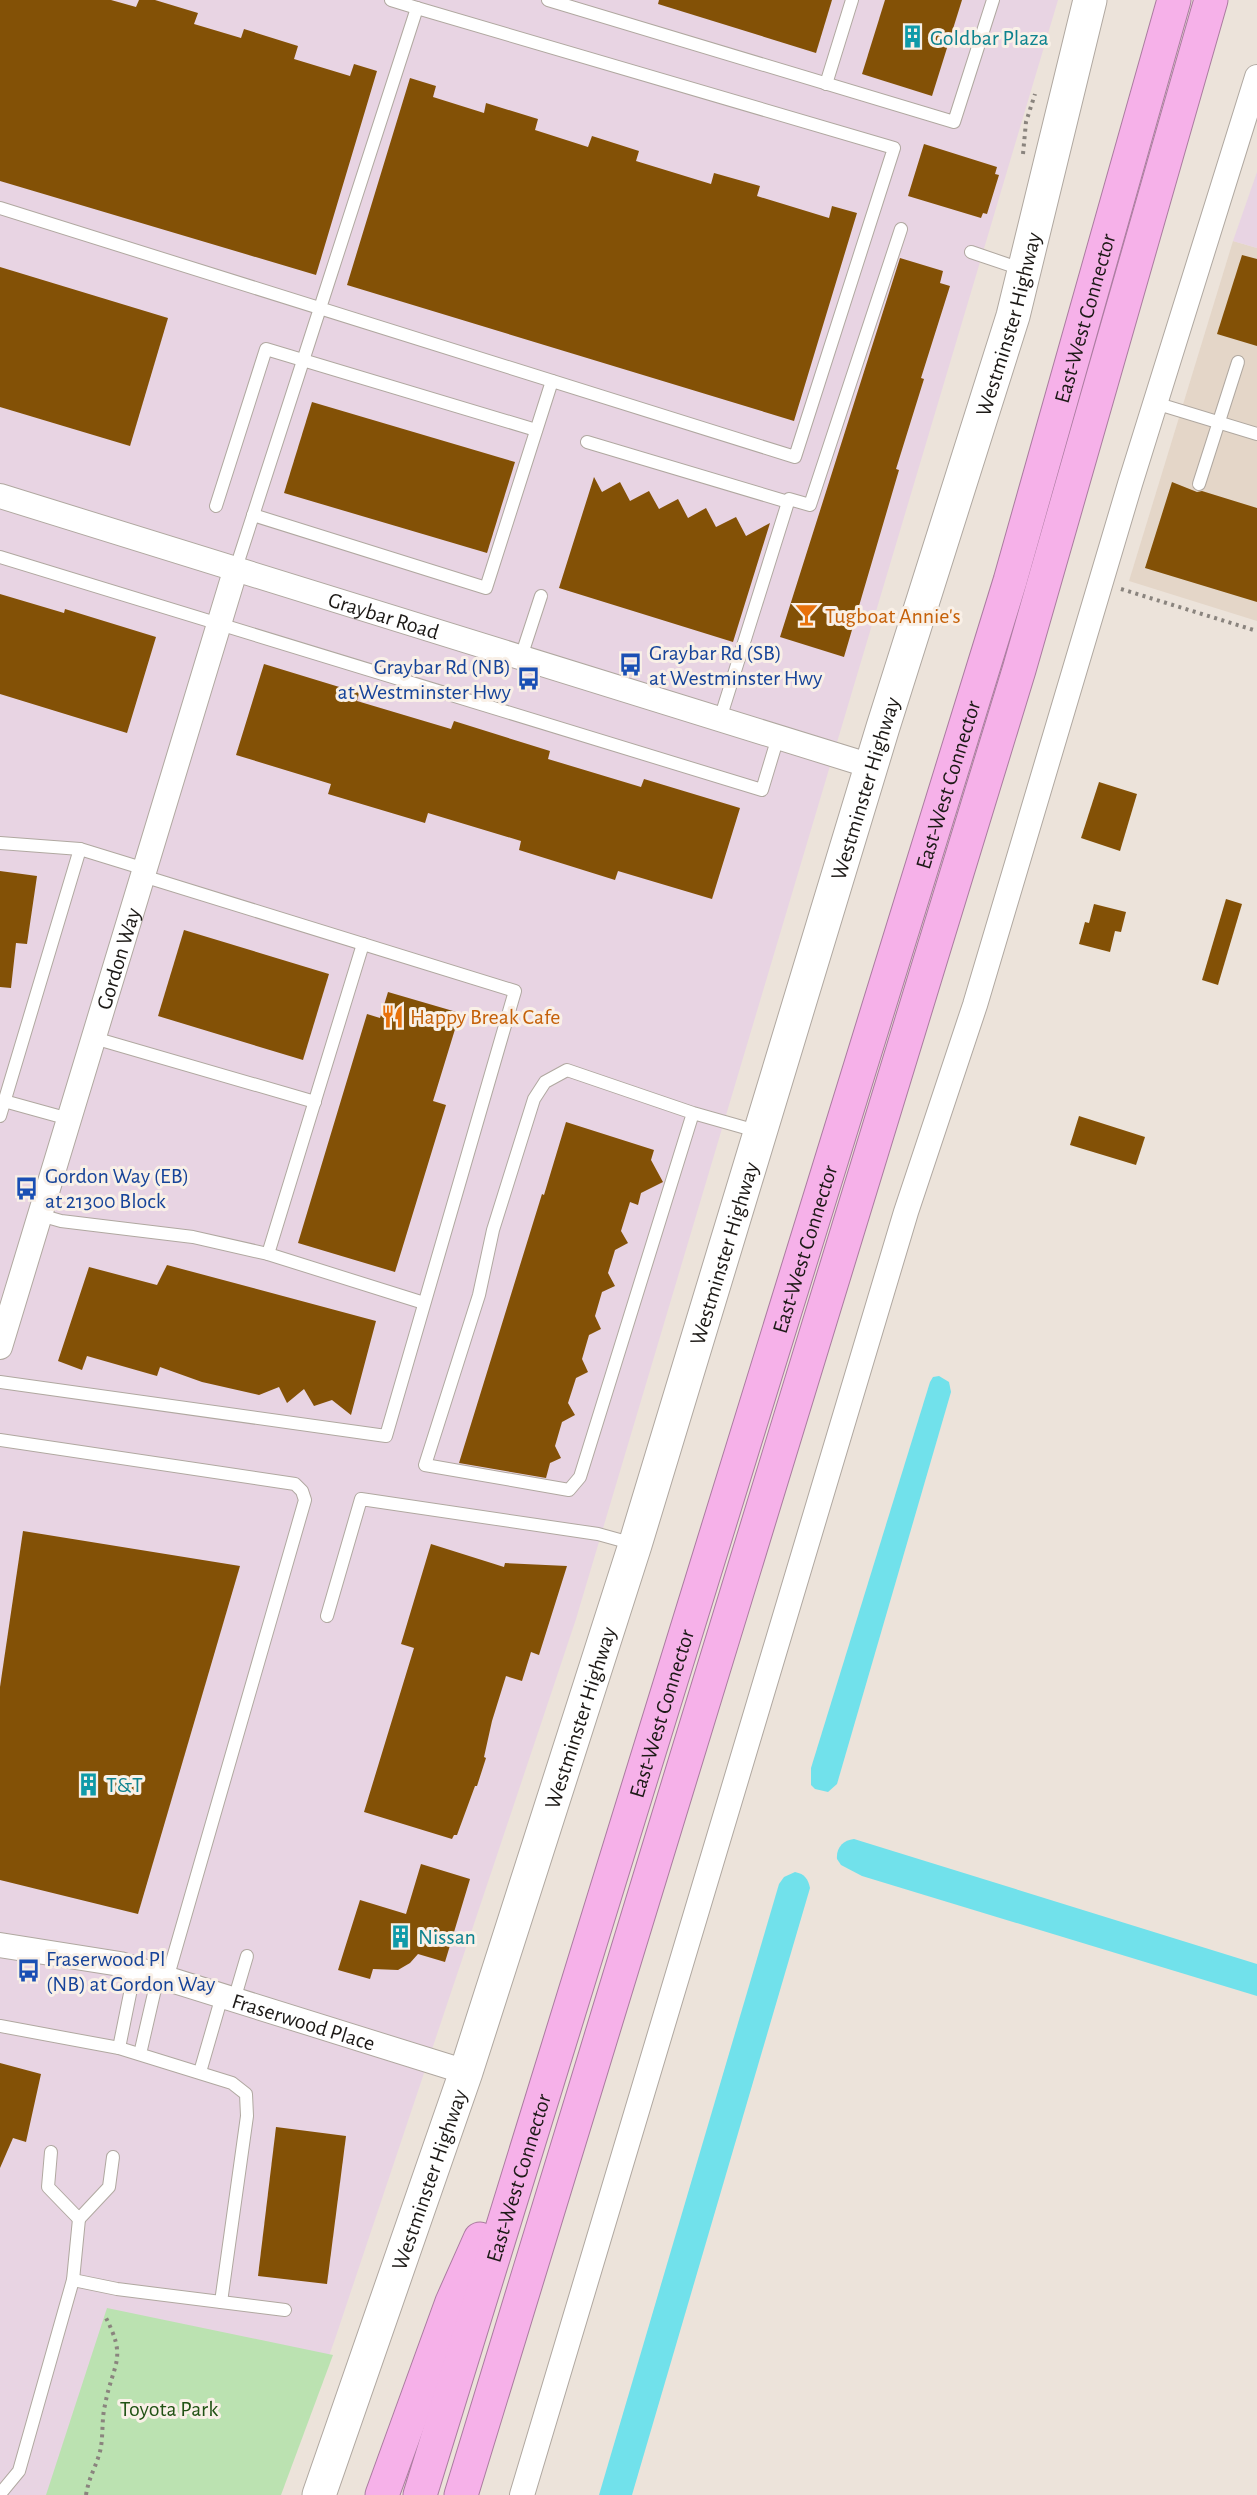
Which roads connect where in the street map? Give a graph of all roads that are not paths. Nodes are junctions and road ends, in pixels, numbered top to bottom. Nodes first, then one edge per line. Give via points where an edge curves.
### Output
1 (391, 0) edge
2 (548, 0) edge
3 (852, 0) edge
4 (993, 0) edge
5 (1090, 0) edge
6 (1174, 0) edge
7 (1211, 0) edge
8 (417, 8) junction
9 (1257, 76) edge
10 (826, 84) junction
11 (0, 208) edge
12 (901, 229) dead end
13 (971, 252) dead end
14 (1024, 270) junction
15 (320, 309) junction
16 (303, 360) junction
17 (1238, 362) dead end
18 (552, 381) junction
19 (1155, 403) junction
20 (1219, 422) junction
21 (536, 430) junction
22 (1257, 434) edge
23 (587, 442) dead end
24 (1199, 484) dead end
25 (0, 496) edge
26 (788, 502) junction
27 (216, 506) dead end
28 (253, 515) junction
29 (0, 557) edge
30 (237, 568) junction
31 (541, 596) dead end
32 (219, 625) junction
33 (520, 657) junction
34 (720, 719) junction
35 (778, 737) junction
36 (871, 766) junction
37 (0, 843) edge
38 (80, 849) junction
39 (144, 872) junction
40 (363, 944) junction
41 (94, 1038) junction
42 (6, 1079) edge
43 (4, 1101) junction
44 (315, 1102) junction
45 (693, 1113) junction
46 (0, 1116) edge
47 (69, 1119) junction
48 (761, 1133) junction
49 (40, 1215) junction
50 (268, 1254) junction
51 (424, 1303) junction
52 (0, 1347) edge
53 (0, 1382) edge
54 (0, 1440) edge
55 (635, 1545) junction
56 (327, 1616) dead end
57 (0, 1945) edge
58 (247, 1956) dead end
59 (153, 1975) junction
60 (228, 1998) junction
61 (0, 2026) edge
62 (119, 2048) junction
63 (140, 2054) junction
64 (200, 2072) junction
65 (466, 2072) junction
66 (538, 2109) junction
67 (51, 2152) dead end
68 (113, 2157) dead end
69 (79, 2219) junction
70 (73, 2280) junction
71 (221, 2302) junction
72 (285, 2310) dead end
73 (0, 2494) edge
74 (319, 2495) edge
75 (382, 2495) edge
76 (420, 2495) edge
77 (461, 2495) edge
78 (522, 2495) edge

1 - 8 lane
2 - 10 lane
3 - 10 lane
4 - 10 lane via 954,122
5 - 14 main road, Westminster Highway
6 - 66 highway, East-West Connector via 1010,581
7 - 77 highway, East-West Connector via 1019,670
8 - 15 lane
8 - 18 lane via 894,148 795,457
9 - 19 street
11 - 15 lane
12 - 26 lane via 810,505 789,499
13 - 14 lane
14 - 36 main road, Westminster Highway
15 - 16 lane
15 - 18 lane
16 - 21 lane
16 - 27 lane via 266,349
16 - 28 lane
17 - 20 lane
18 - 21 lane
19 - 20 lane
19 - 78 street via 975,1005 885,1281
20 - 22 lane
20 - 24 lane
21 - 28 lane via 486,588
23 - 26 lane
25 - 30 street, Graybar Road
26 - 34 lane
28 - 30 lane
29 - 32 lane
30 - 32 street, Gordon Way
30 - 33 street, Graybar Road
31 - 33 lane
32 - 35 lane via 762,790
32 - 39 street, Gordon Way
33 - 34 street, Graybar Road
34 - 35 street, Graybar Road
35 - 36 street, Graybar Road
36 - 48 main road, Westminster Highway
37 - 38 lane
38 - 39 lane
38 - 42 lane
39 - 40 lane
39 - 41 street, Gordon Way
40 - 44 lane
40 - 51 lane via 514,991
41 - 44 lane
41 - 47 street, Gordon Way
42 - 43 lane
43 - 46 lane
43 - 47 lane
44 - 50 lane
45 - 45 lane via 567,1070 545,1082 534,1099 493,1230 479,1295 425,1465 568,1490 580,1477
45 - 48 lane
47 - 49 street, Gordon Way
48 - 55 main road, Westminster Highway
49 - 50 lane via 193,1237
49 - 52 street, Gordon Way
50 - 51 lane
51 - 53 lane via 386,1436
54 - 59 lane via 295,1484 305,1500
55 - 56 lane via 598,1534 361,1499
55 - 65 main road, Westminster Highway
57 - 59 street, Fraserwood Place via 120,1964
58 - 60 lane
59 - 60 street, Fraserwood Place
59 - 62 lane
59 - 63 lane
60 - 64 lane
60 - 65 street, Fraserwood Place
61 - 62 lane
62 - 63 lane
63 - 64 lane
64 - 71 lane via 232,2083 246,2094 248,2116
65 - 74 main road, Westminster Highway
66 - 75 highway via 452,2302
66 - 76 highway, East-West Connector
67 - 69 lane via 48,2187
68 - 69 lane via 109,2187
69 - 70 lane
70 - 71 lane
70 - 73 lane via 19,2471
71 - 72 lane

